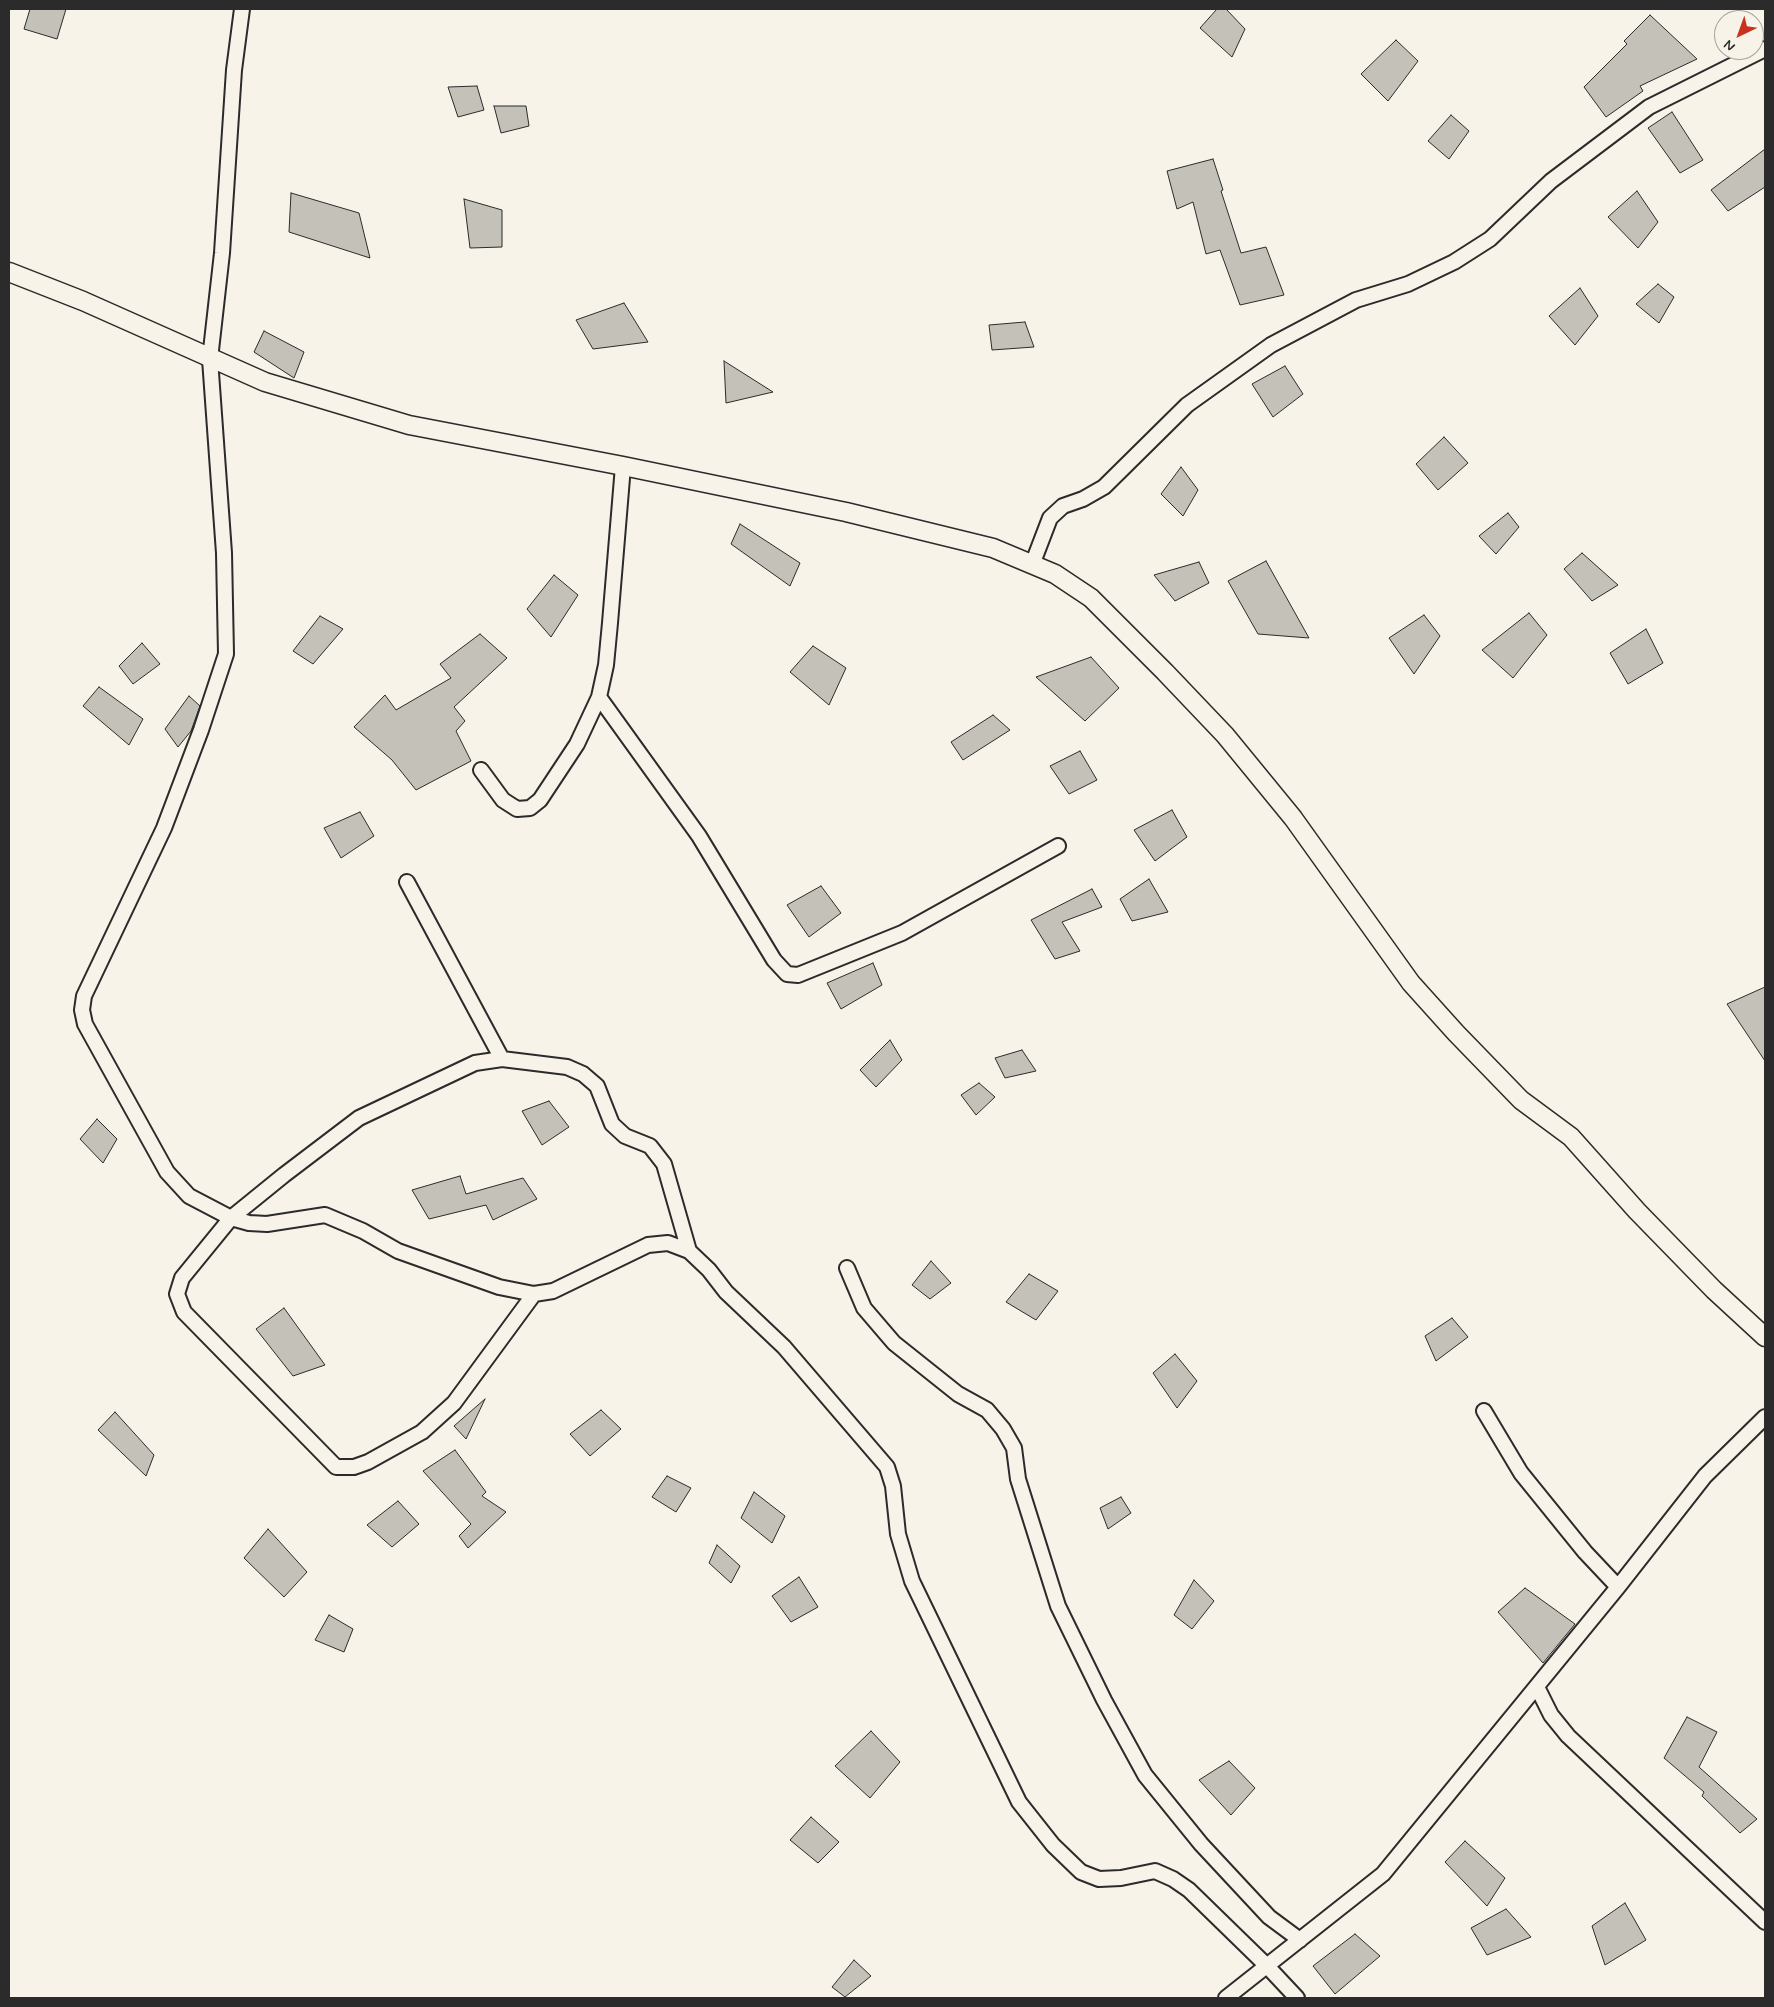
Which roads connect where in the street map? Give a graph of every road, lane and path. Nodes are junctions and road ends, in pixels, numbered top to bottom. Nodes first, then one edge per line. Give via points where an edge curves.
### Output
1 (242, 9) edge
2 (1765, 49) edge
3 (9, 272) edge
4 (210, 359) junction
5 (624, 466) junction
6 (1032, 565) junction
7 (599, 697) junction
8 (481, 770) dead end
9 (1058, 846) dead end
10 (407, 882) dead end
11 (502, 1059) junction
12 (231, 1218) junction
13 (689, 1251) junction
14 (847, 1268) dead end
15 (534, 1294) junction
16 (1765, 1337) edge
17 (1484, 1412) dead end
18 (1765, 1417) edge
19 (1618, 1587) junction
20 (1537, 1687) junction
21 (1765, 1922) edge
22 (1300, 1940) junction
23 (1267, 1966) junction
24 (1226, 1998) edge
25 (1297, 1998) edge

1 - 4 street
2 - 6 street via 1649,107 1551,181 1490,239 1454,262 1408,284 1356,300 1263,350 1187,405 1104,487 1063,506 1050,518
3 - 4 street via 83,301
4 - 5 street via 265,382 409,425
4 - 12 street via 224,553 226,654 164,828 84,996 82,1010 86,1024 167,1172 189,1196
5 - 6 street via 906,526 993,548
5 - 7 street via 606,665
6 - 16 street via 1055,574 1091,598 1165,672 1224,735 1293,818 1411,983 1456,1034 1521,1100 1571,1137 1637,1211
7 - 8 street via 577,744 540,800 530,808 517,809 503,800
7 - 9 street via 699,836 774,960 787,974 798,975 902,934
10 - 11 street
11 - 12 street via 475,1063 359,1118
11 - 13 street via 567,1067 583,1074 597,1086 612,1124 625,1136 650,1146 664,1164
12 - 15 street via 267,1224 325,1215 398,1251 499,1286
12 - 15 street via 182,1278 177,1294 184,1312 336,1467 354,1467 368,1462 422,1432 454,1403
13 - 15 street via 668,1243 648,1245 553,1291
13 - 23 street via 726,1292 784,1347 887,1467 893,1486 898,1534 912,1581 1019,1802 1048,1838 1082,1872 1099,1879 1155,1871 1173,1879 1189,1890
14 - 22 street via 864,1308 894,1342 958,1394 987,1410 1003,1429 1014,1448 1018,1479 1058,1606 1104,1700 1146,1775 1235,1881 1269,1917
17 - 19 street via 1521,1472 1585,1552
18 - 19 street via 1705,1476
19 - 20 street
20 - 21 street via 1551,1715 1568,1736
20 - 22 street via 1383,1874
22 - 23 street
23 - 24 street
23 - 25 street

